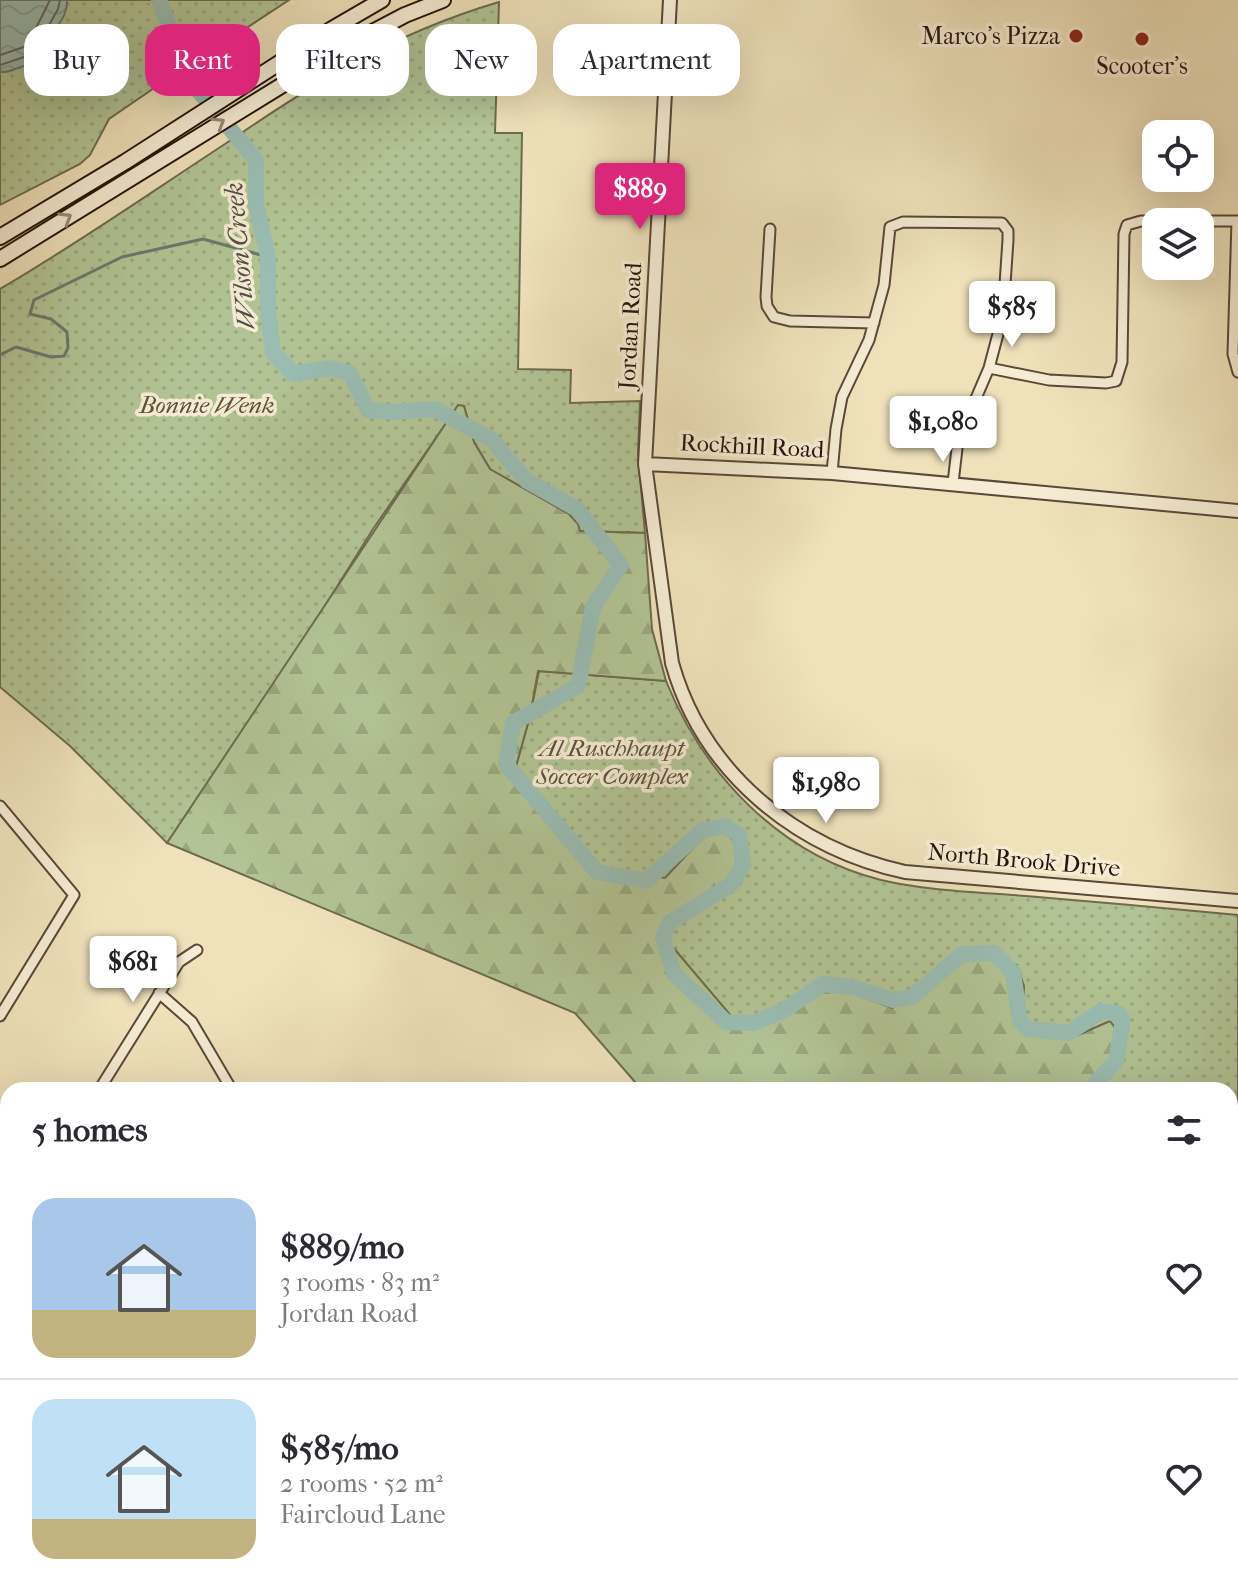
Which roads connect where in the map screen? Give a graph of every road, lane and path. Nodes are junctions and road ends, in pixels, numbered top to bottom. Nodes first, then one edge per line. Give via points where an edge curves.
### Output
1 (382, 0) edge
2 (443, 0) edge
3 (670, 0) edge
4 (1238, 221) edge
5 (770, 229) dead end
6 (0, 237) edge
7 (0, 259) edge
8 (874, 323) junction
9 (989, 368) junction
10 (1238, 372) edge
11 (645, 464) junction
12 (832, 473) junction
13 (953, 483) junction
14 (1238, 511) edge
15 (0, 806) edge
16 (1238, 901) edge
17 (197, 950) dead end
18 (159, 993) junction
19 (0, 1016) edge
20 (104, 1082) edge
21 (227, 1082) edge

1 - 6 main road
7 -> 2 main road via 294,77 375,30
3 - 11 street, Jordan Road
4 - 9 street via 1130,223 1124,234 1122,362 1116,381 1049,380
4 - 10 street via 1233,354
5 - 8 street via 766,297 774,317
8 - 9 street via 890,227 903,222 1002,223 1008,231 1004,299
8 - 12 street via 842,397
9 - 13 street via 958,440
11 - 12 street, Rockhill Road
11 - 16 street, North Brook Drive via 679,687 728,769 791,823 844,855 905,872
12 - 13 street, Rockhill Road
13 - 14 street, Rockhill Road
15 - 19 street via 74,895
17 - 18 street via 179,962
18 - 20 street
18 - 21 street via 192,1022

